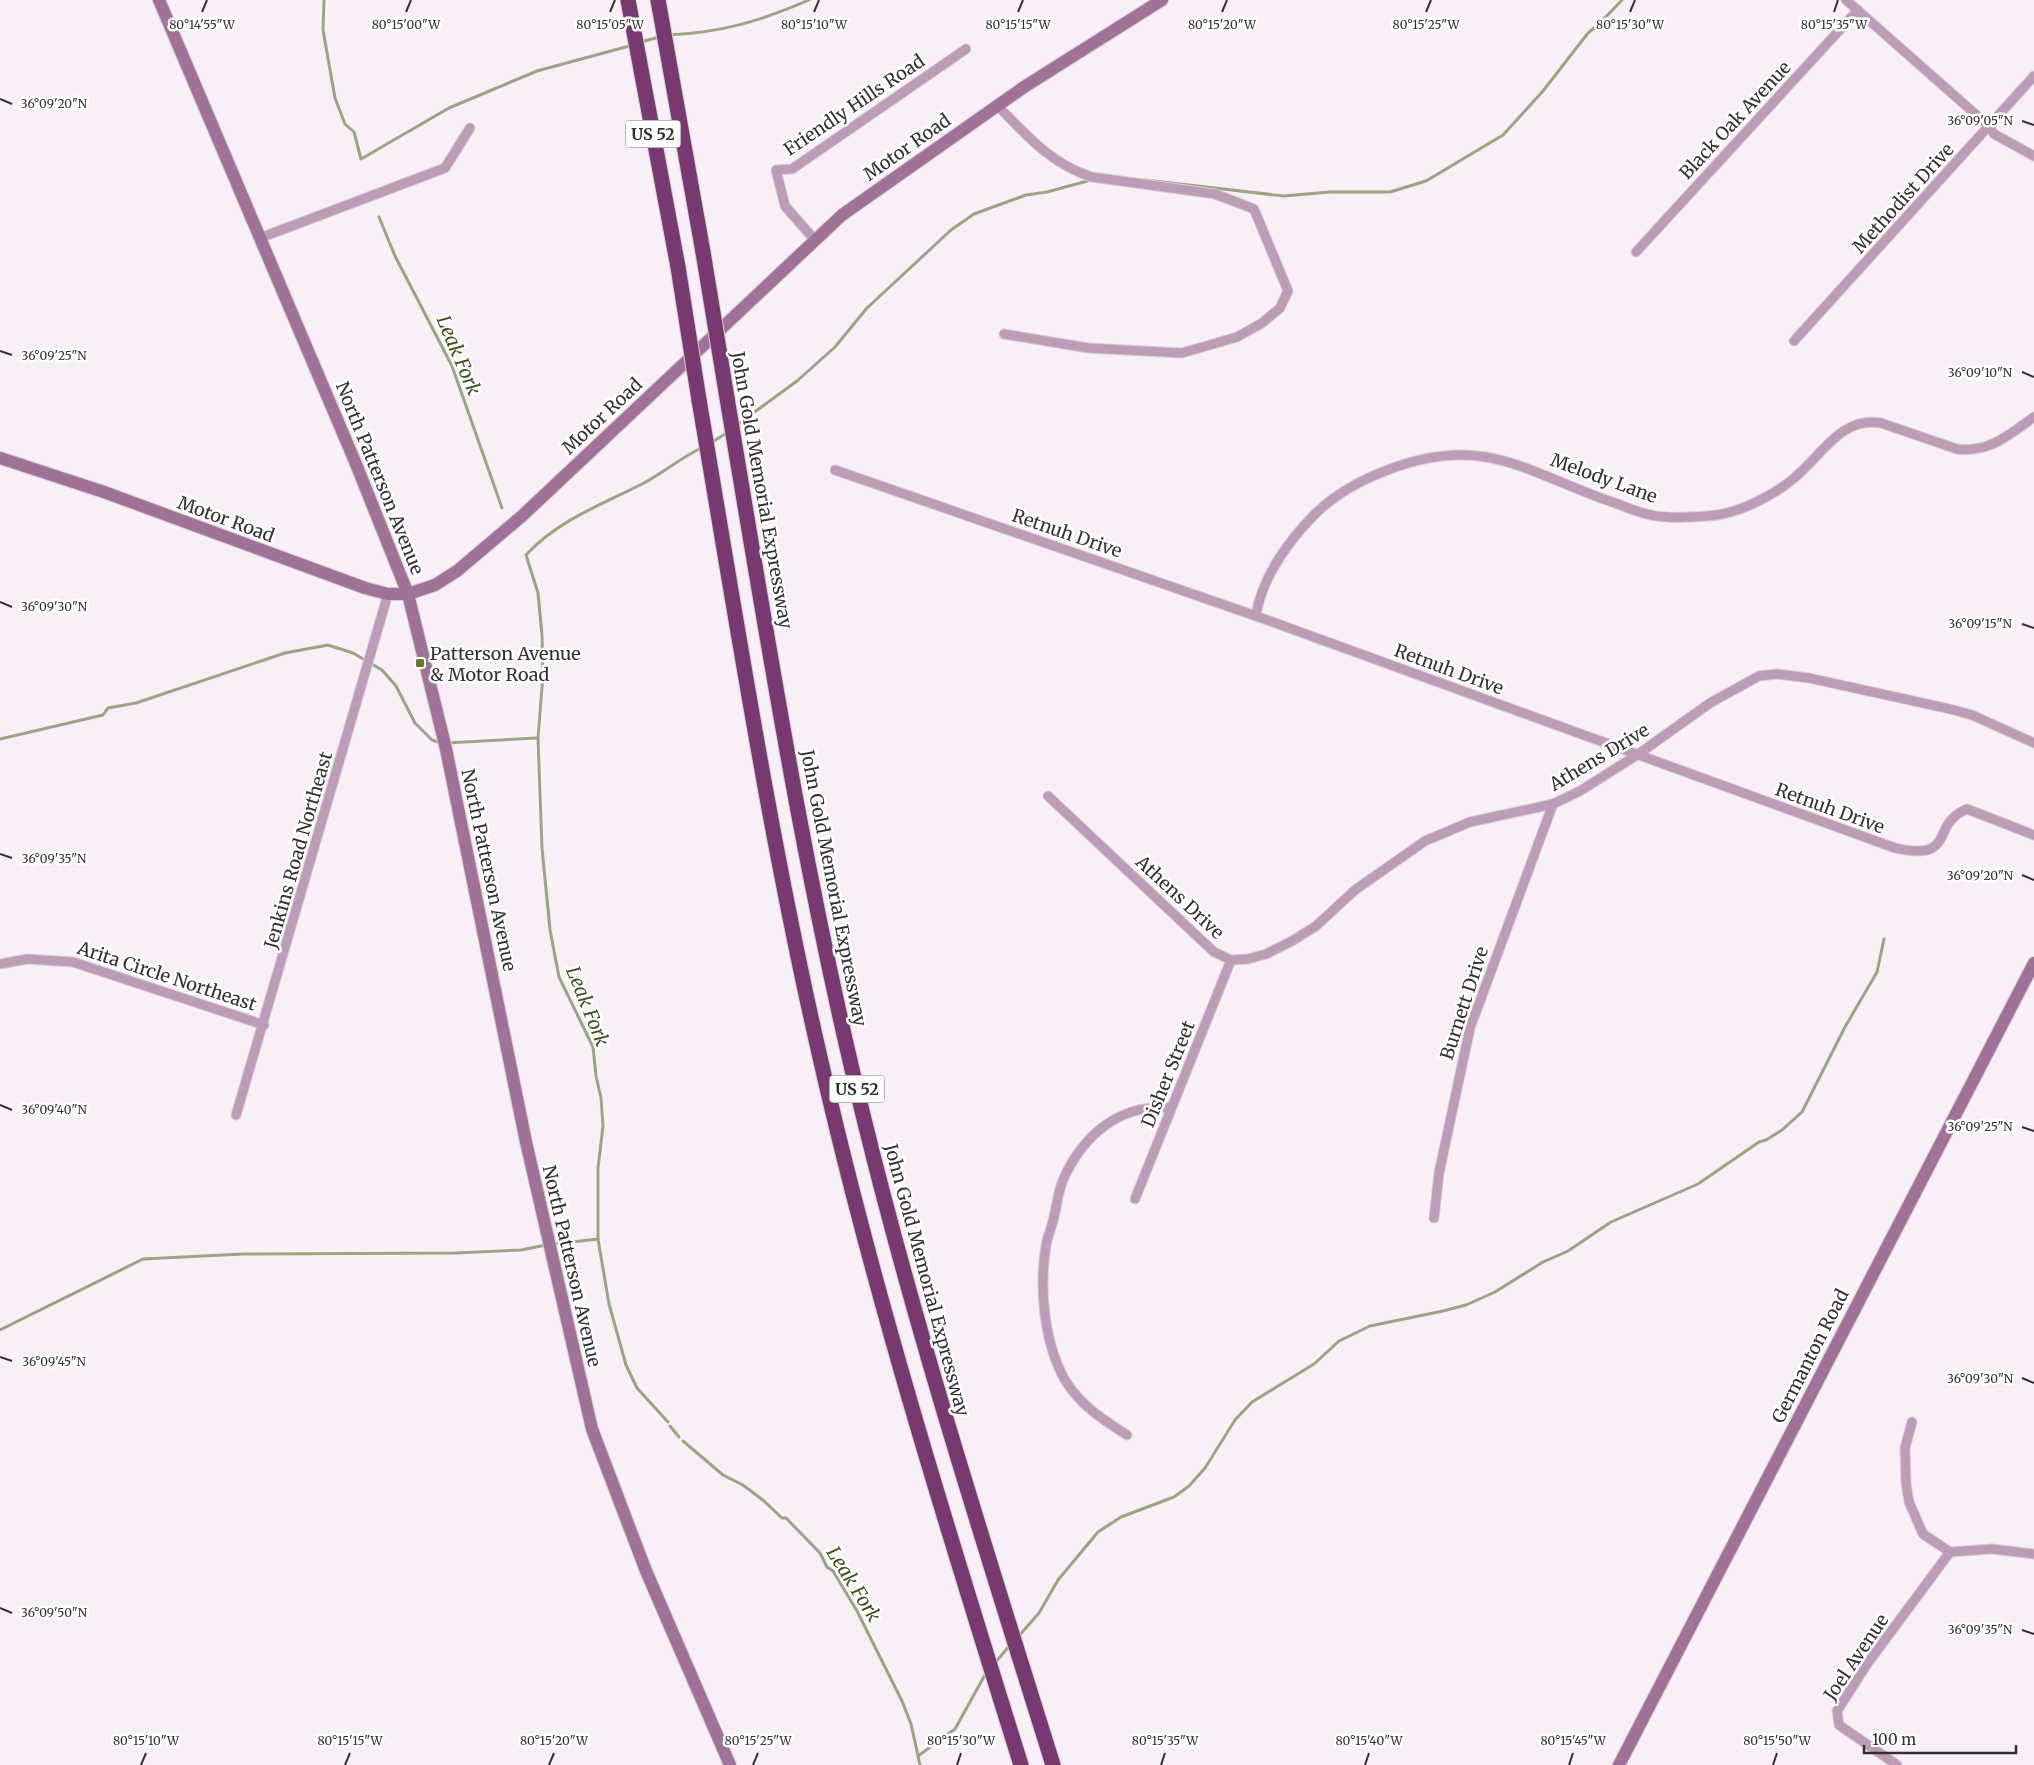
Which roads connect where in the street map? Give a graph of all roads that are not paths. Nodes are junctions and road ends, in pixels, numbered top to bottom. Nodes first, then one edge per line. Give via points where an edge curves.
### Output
1 (159, 0) edge
2 (628, 0) edge
3 (658, 0) edge
4 (1162, 0) edge
5 (1846, 0) edge
6 (1858, 10) junction
7 (966, 49) dead end
8 (2034, 76) edge
9 (997, 105) junction
10 (1990, 126) junction
11 (470, 128) dead end
12 (2034, 156) edge
13 (260, 238) junction
14 (814, 239) junction
15 (1636, 252) dead end
16 (1004, 334) dead end
17 (1794, 341) dead end
18 (2034, 417) edge
19 (0, 458) edge
20 (835, 470) dead end
21 (388, 594) junction
22 (408, 594) junction
23 (1256, 616) junction
24 (2034, 743) edge
25 (1637, 755) junction
26 (1048, 796) dead end
27 (1553, 804) junction
28 (2034, 835) edge
29 (1231, 960) junction
30 (2034, 963) edge
31 (0, 964) edge
32 (264, 1024) junction
33 (1171, 1108) junction
34 (236, 1115) dead end
35 (1135, 1200) dead end
36 (1434, 1218) dead end
37 (1912, 1422) dead end
38 (1127, 1435) dead end
39 (1950, 1552) junction
40 (2034, 1554) edge
41 (730, 1765) edge
42 (1022, 1765) edge
43 (1053, 1765) edge
44 (1619, 1765) edge
45 (1897, 1765) edge

1 - 13 main road, North Patterson Avenue
2 - 42 highway, US 52, bridge via 678,267 777,856 822,1065 846,1168 901,1367
3 - 43 highway, John Gold Memorial Expressway / US 52, bridge via 777,693 818,912 865,1126 944,1411
4 - 9 main road, Motor Road
5 - 6 street
6 - 10 street
6 - 15 street, Black Oak Avenue
7 - 14 street, Friendly Hills Road via 792,169 776,170 784,206
8 - 10 street, Methodist Drive
9 - 14 main road, Motor Road via 842,215
9 - 16 street via 1045,154 1076,172 1215,194 1254,209 1288,291 1280,308 1262,323 1237,337 1182,353 1088,348
10 - 12 street via 1994,134
10 - 17 street, Methodist Drive
11 - 13 street via 445,168
13 - 22 main road, North Patterson Avenue
14 - 22 main road, Motor Road via 492,543 446,580
18 - 23 street, Melody Lane via 1998,444 1975,450 1957,450 1868,421 1853,425 1789,483 1753,503 1710,516 1651,515 1602,499 1530,468 1485,456 1462,454 1420,460 1363,480 1324,505 1275,567
19 - 21 main road, Motor Road
20 - 23 street, Retnuh Drive
21 - 22 main road, Motor Road
21 - 32 street, Jenkins Road Northeast
22 - 41 main road, North Patterson Avenue via 448,757 537,1194 592,1429 646,1571
23 - 25 street, Retnuh Drive
24 - 25 street, Athens Drive via 1972,715 1950,709 1809,678 1768,674 1750,679 1710,703
25 - 27 street, Athens Drive
25 - 28 street, Retnuh Drive via 1916,853 1937,845 1951,820 1958,812 1967,809
26 - 29 street, Athens Drive via 1214,952
27 - 29 street, Athens Drive via 1470,822 1425,841 1355,890 1316,926 1292,941 1266,954
27 - 36 street, Burnett Drive via 1470,1028 1439,1173
29 - 33 street, Disher Street
30 - 44 main road, Germanton Road
31 - 32 street, Arita Circle Northeast via 27,959 73,962
32 - 34 street, Jenkins Road Northeast
33 - 35 street, Disher Street
33 - 38 street via 1152,1106 1119,1116 1092,1136 1077,1154 1063,1182 1046,1246 1046,1316 1051,1346 1064,1379 1094,1414
37 - 39 street via 1905,1448 1910,1502 1923,1534
39 - 40 street via 1992,1549
39 - 45 street, Joel Avenue via 1837,1710 1840,1725

